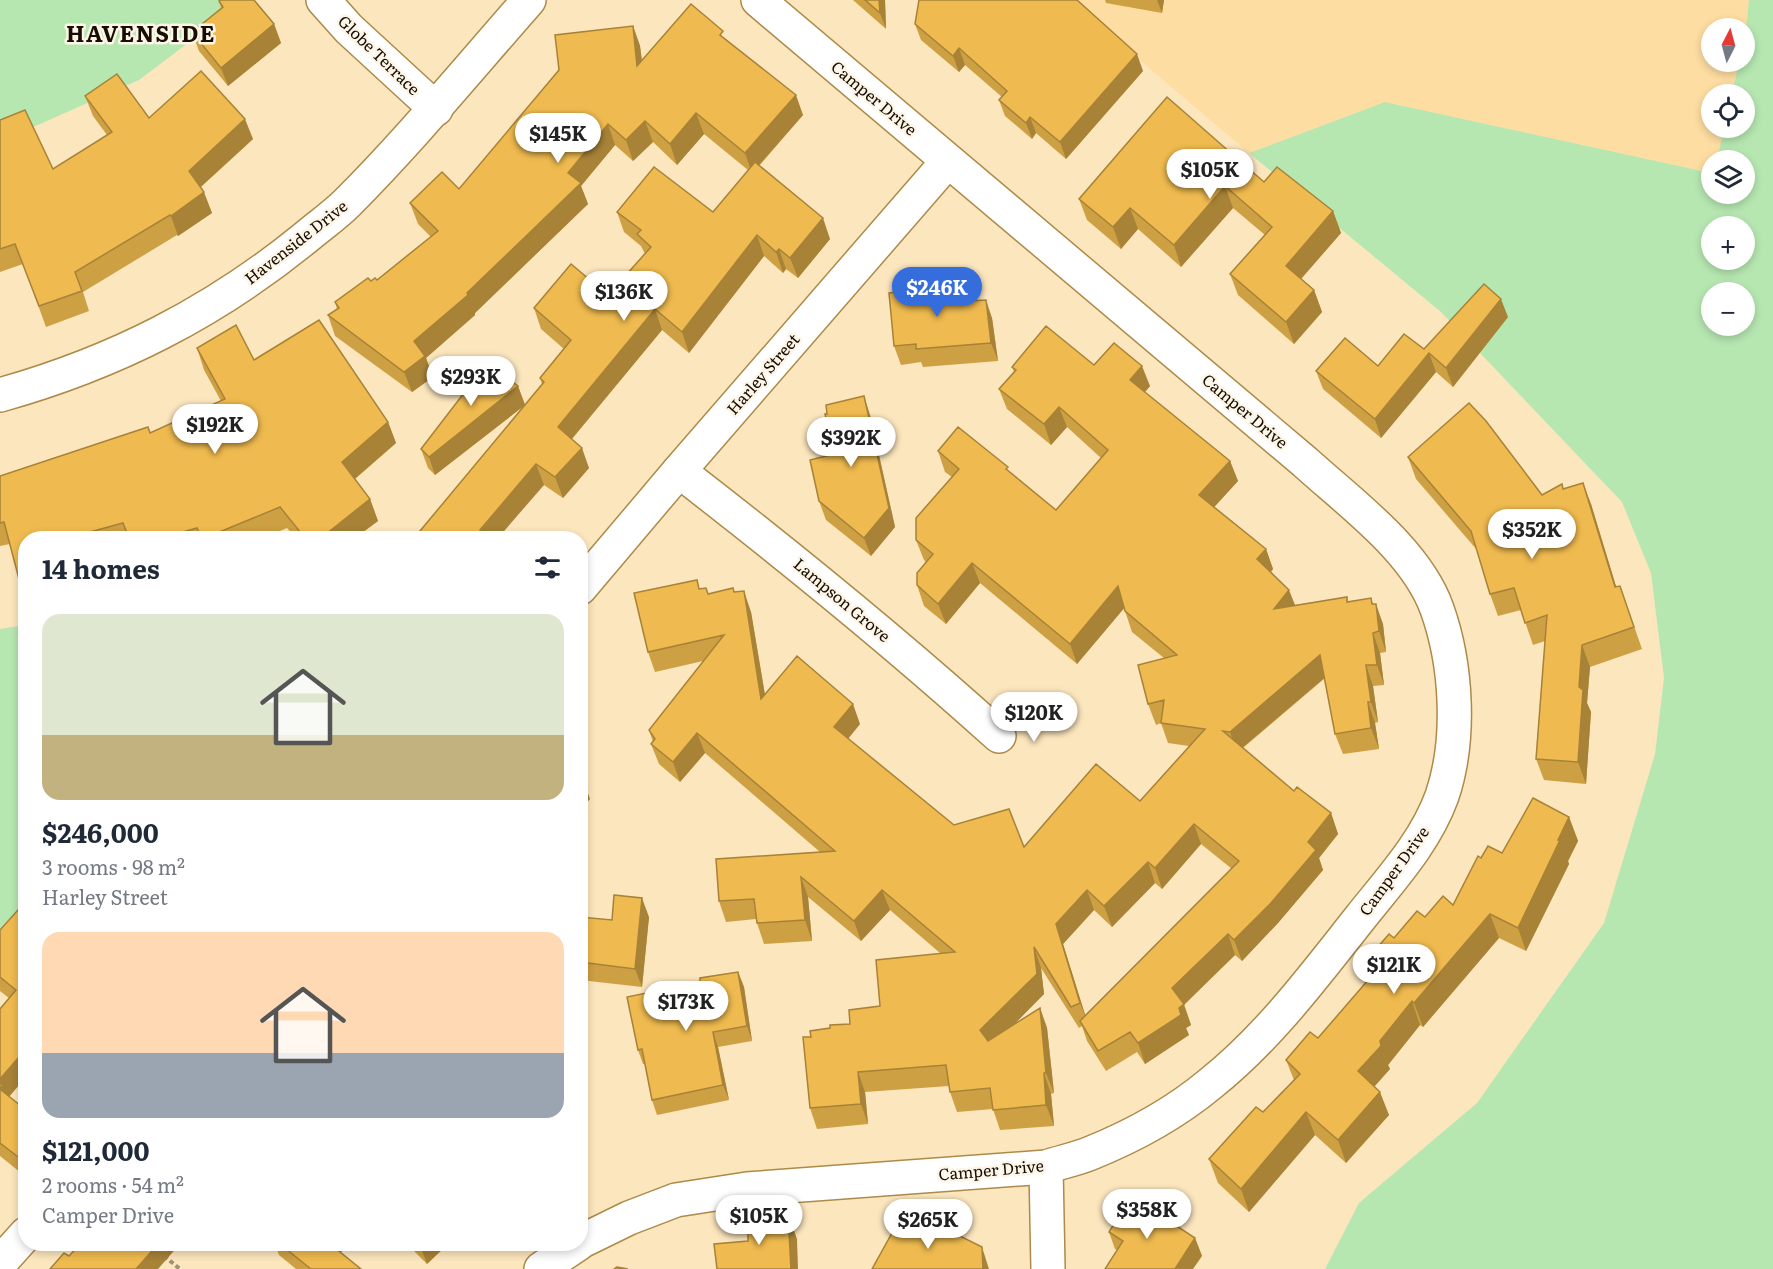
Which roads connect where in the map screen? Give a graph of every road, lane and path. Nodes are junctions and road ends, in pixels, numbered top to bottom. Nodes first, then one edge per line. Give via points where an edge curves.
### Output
1 (323, 0) edge
2 (529, 0) edge
3 (758, 0) edge
4 (436, 109) junction
5 (948, 161) junction
6 (0, 395) edge
7 (679, 471) junction
8 (588, 579) edge
9 (999, 736) dead end
10 (1046, 1167) junction
11 (588, 1238) edge
12 (18, 1243) edge
13 (158, 1251) edge
14 (567, 1251) edge
15 (0, 1263) edge
16 (180, 1269) edge
17 (541, 1269) edge
18 (1048, 1269) edge

1 - 4 street, Globe Terrace
2 - 4 street, Havenside Drive
3 - 5 street, Camper Drive
4 - 6 street, Havenside Drive via 345,205 275,262 209,307 106,358
5 - 7 street, Harley Street
5 - 10 street, Camper Drive via 1305,462 1391,540 1427,588 1436,607 1453,678 1452,761 1429,824 1413,852 1266,1032 1212,1083 1153,1124
7 - 8 street, Harley Street
7 - 9 street, Lampson Grove via 794,560
10 - 11 street, Camper Drive via 747,1189 676,1200
10 - 18 street
12 - 15 street
13 - 16 path
14 - 17 street, Camper Drive

